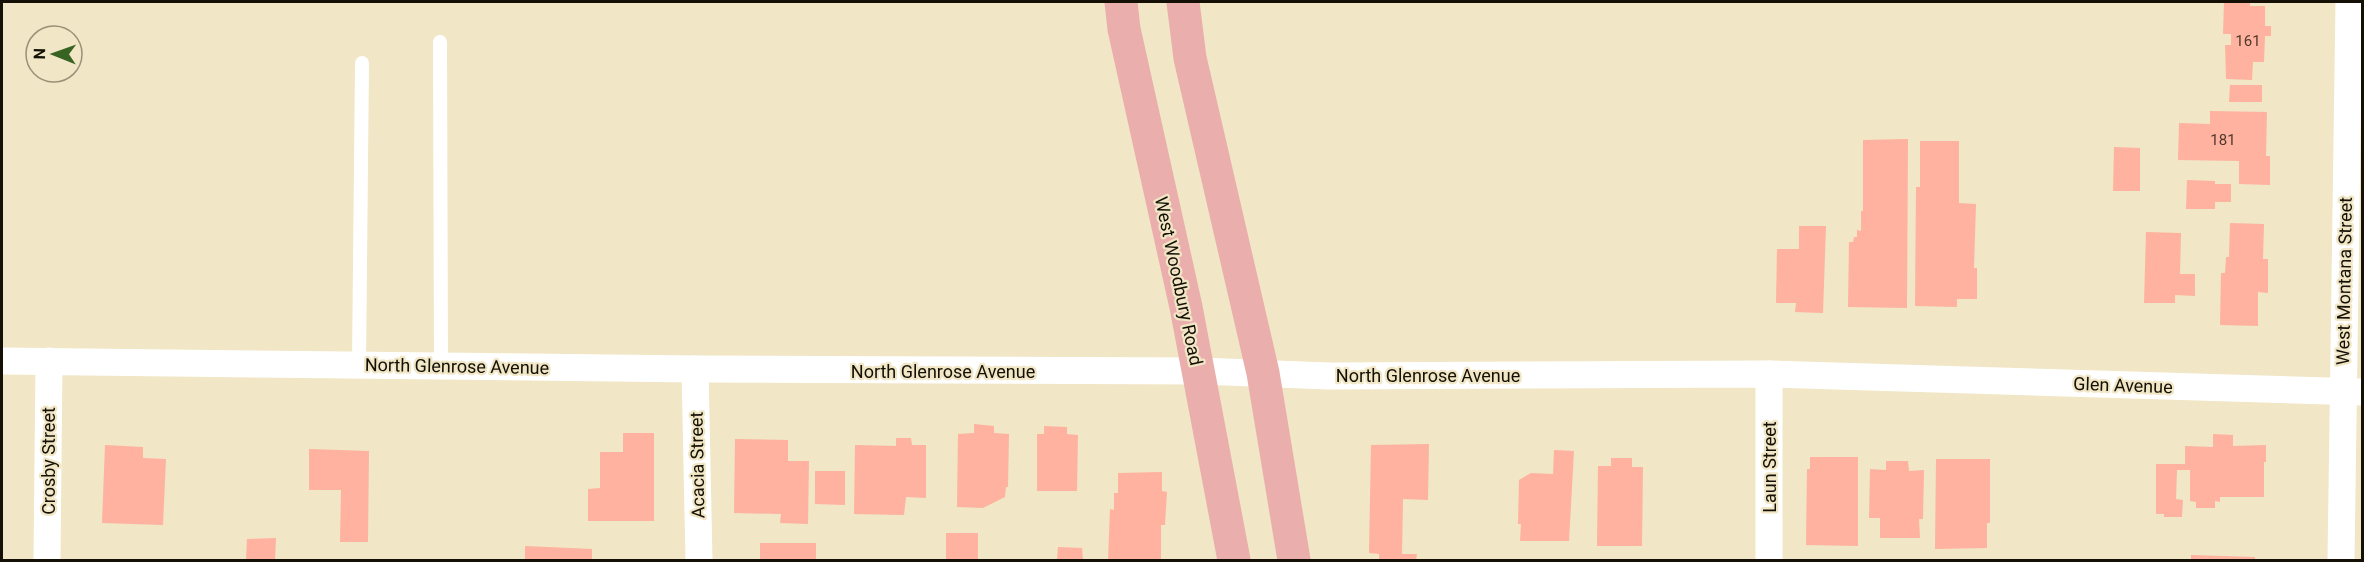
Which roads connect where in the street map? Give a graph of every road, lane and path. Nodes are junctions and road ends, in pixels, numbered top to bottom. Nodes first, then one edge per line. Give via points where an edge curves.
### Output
1 (1121, 2) edge
2 (1183, 2) edge
3 (2349, 2) edge
4 (440, 42) dead end
5 (362, 63) dead end
6 (2, 361) edge
7 (49, 361) junction
8 (359, 365) junction
9 (441, 366) junction
10 (695, 369) junction
11 (1198, 371) junction
12 (1263, 373) junction
13 (1769, 374) junction
14 (1883, 376) joint
15 (2353, 392) edge
16 (47, 561) edge
17 (699, 561) edge
18 (1234, 561) edge
19 (1294, 561) edge
20 (1769, 561) edge
21 (2342, 561) edge

1 - 11 main road, West Woodbury Road
2 - 12 main road via 1190,58
3 - 15 street, West Montana Street
4 - 9 lane
5 - 8 lane
6 - 7 street, North Glenrose Avenue
7 - 8 street, North Glenrose Avenue
7 - 16 street, Crosby Street
8 - 9 street, North Glenrose Avenue
9 - 10 street, North Glenrose Avenue
10 - 11 street, North Glenrose Avenue
10 - 17 street, Acacia Street
11 - 12 street, North Glenrose Avenue
11 - 18 main road, West Woodbury Road
12 - 13 street, North Glenrose Avenue
12 - 19 main road
13 - 14 street, North Glenrose Avenue
13 - 20 street, Laun Street
14 - 15 street, Glen Avenue
15 - 21 street, West Montana Street

